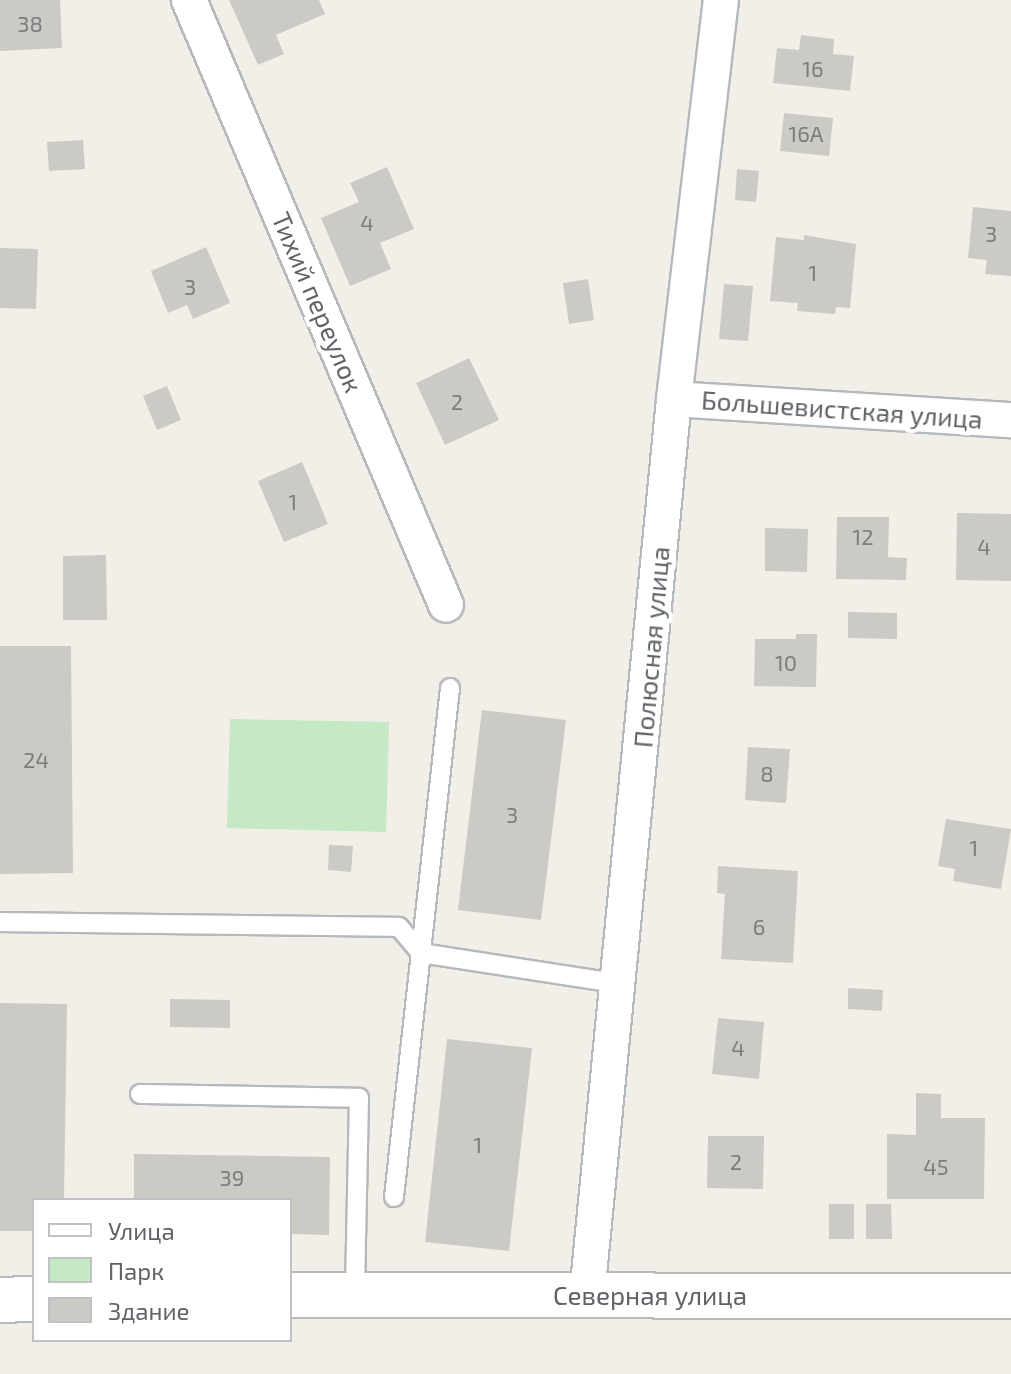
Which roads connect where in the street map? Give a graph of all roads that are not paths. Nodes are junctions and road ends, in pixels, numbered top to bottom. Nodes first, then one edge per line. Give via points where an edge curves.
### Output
1 (189, 0) edge
2 (721, 0) edge
3 (674, 399) junction
4 (1011, 420) edge
5 (446, 605) dead end
6 (450, 688) dead end
7 (0, 922) edge
8 (421, 953) junction
9 (621, 984) junction
10 (140, 1094) dead end
11 (394, 1197) dead end
12 (355, 1294) junction
13 (292, 1295) edge
14 (587, 1295) junction
15 (1011, 1296) edge
16 (32, 1299) edge
17 (0, 1300) edge

1 - 5 street, Тихий переулок
2 - 3 street, Полюсная улица
3 - 4 street, Большевистская улица
3 - 9 street, Полюсная улица
6 - 8 lane
7 - 8 lane via 399,927
8 - 9 lane
8 - 11 lane
9 - 14 street, Полюсная улица
10 - 12 lane via 359,1098
12 - 13 street, Северная улица
12 - 14 street, Северная улица
14 - 15 street, Северная улица
16 - 17 street

